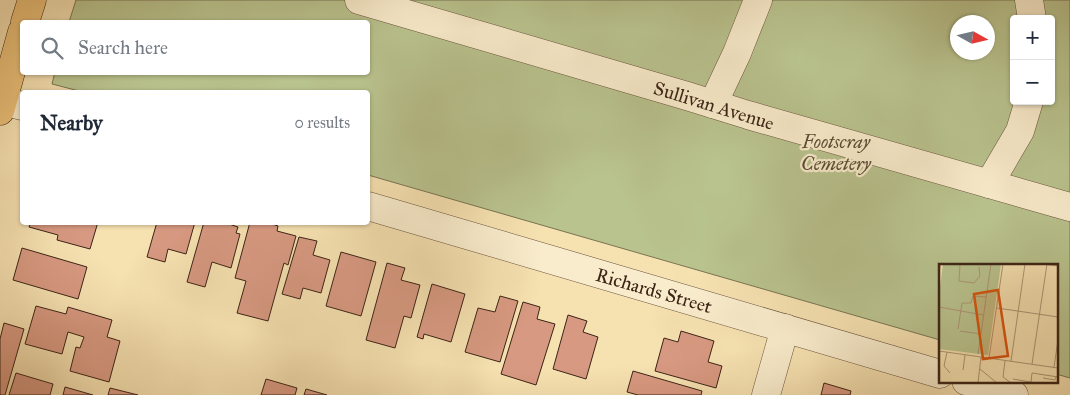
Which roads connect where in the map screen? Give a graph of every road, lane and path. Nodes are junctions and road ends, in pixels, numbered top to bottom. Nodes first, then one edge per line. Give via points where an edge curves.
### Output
1 (32, 0) edge
2 (359, 0) edge
3 (758, 0) edge
4 (1029, 0) edge
5 (414, 8) edge
6 (1031, 15) edge
7 (26, 20) edge
8 (20, 43) edge
9 (713, 104) junction
10 (1028, 105) edge
11 (8, 106) edge
12 (989, 184) junction
13 (370, 207) edge
14 (1070, 207) edge
15 (785, 328) junction
16 (939, 374) edge
17 (969, 382) edge
18 (766, 395) edge
19 (1014, 395) edge

1 - 7 main road
2 - 5 street, Sullivan Avenue
3 - 9 street
4 - 6 street
5 - 9 street, Sullivan Avenue
8 - 11 main road
9 - 12 street, Sullivan Avenue
10 - 12 street via 1020,131
12 - 14 street, Sullivan Avenue
13 - 15 street, Richards Street
15 - 16 street, Richards Street
15 - 18 street
17 - 19 street

